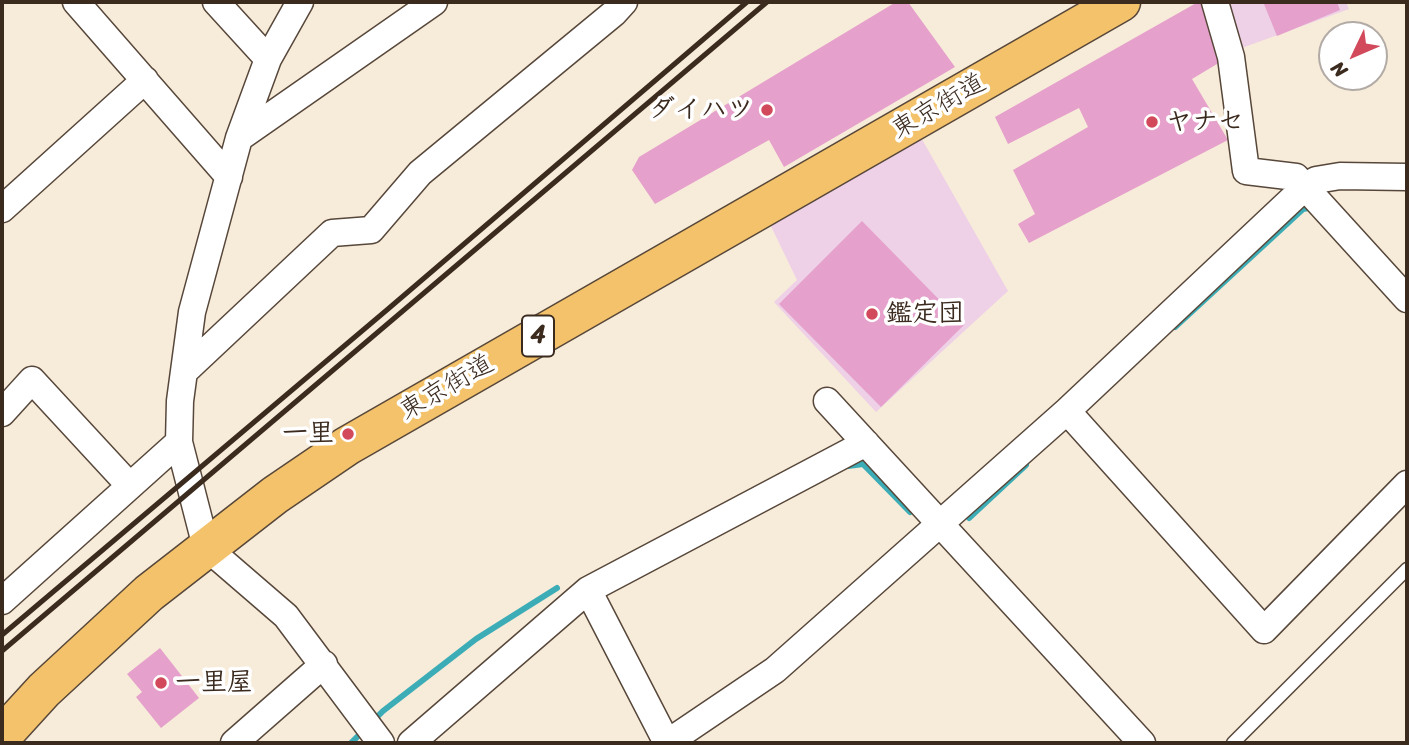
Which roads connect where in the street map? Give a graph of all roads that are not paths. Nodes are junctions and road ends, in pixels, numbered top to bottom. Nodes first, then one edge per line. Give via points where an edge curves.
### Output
1 (76, 2) edge
2 (216, 2) edge
3 (300, 2) edge
4 (433, 2) edge
5 (1121, 2) edge
6 (1215, 2) edge
7 (615, 5) edge
8 (268, 59) junction
9 (145, 80) junction
10 (239, 138) junction
11 (229, 177) junction
12 (1407, 177) edge
13 (1305, 187) junction
14 (2, 209) edge
15 (1407, 299) edge
16 (184, 372) junction
17 (827, 401) dead end
18 (1067, 411) junction
19 (2, 413) edge
20 (179, 442) junction
21 (866, 443) junction
22 (1407, 484) edge
23 (130, 486) junction
24 (940, 525) junction
25 (206, 547) junction
26 (1407, 569) edge
27 (588, 590) junction
28 (2, 601) edge
29 (324, 664) junction
30 (2, 736) edge
31 (234, 743) edge
32 (381, 743) edge
33 (411, 743) edge
34 (667, 743) edge
35 (1142, 743) edge
36 (1233, 743) edge

1 - 9 street
2 - 8 street
3 - 8 street
4 - 10 street
5 - 25 highway, 東京街道 / 4 via 358,439
6 - 13 street via 1231,57 1246,171 1296,177
7 - 16 street via 420,173 371,230 332,233
8 - 10 street
9 - 11 street
9 - 14 street
10 - 11 street
11 - 16 street via 192,312
12 - 13 street via 1340,176
13 - 15 street
13 - 18 street
16 - 20 street
17 - 21 street
18 - 22 street via 1264,630
18 - 24 street
19 - 23 street via 32,380
20 - 23 street
20 - 25 street
21 - 24 street
21 - 27 street
23 - 28 street
24 - 34 street via 775,670
24 - 35 street
25 - 29 street via 286,616
25 - 30 highway, 東京街道 / 4 via 44,690
26 - 36 lane
27 - 33 street
27 - 34 street
29 - 31 street
29 - 32 street

